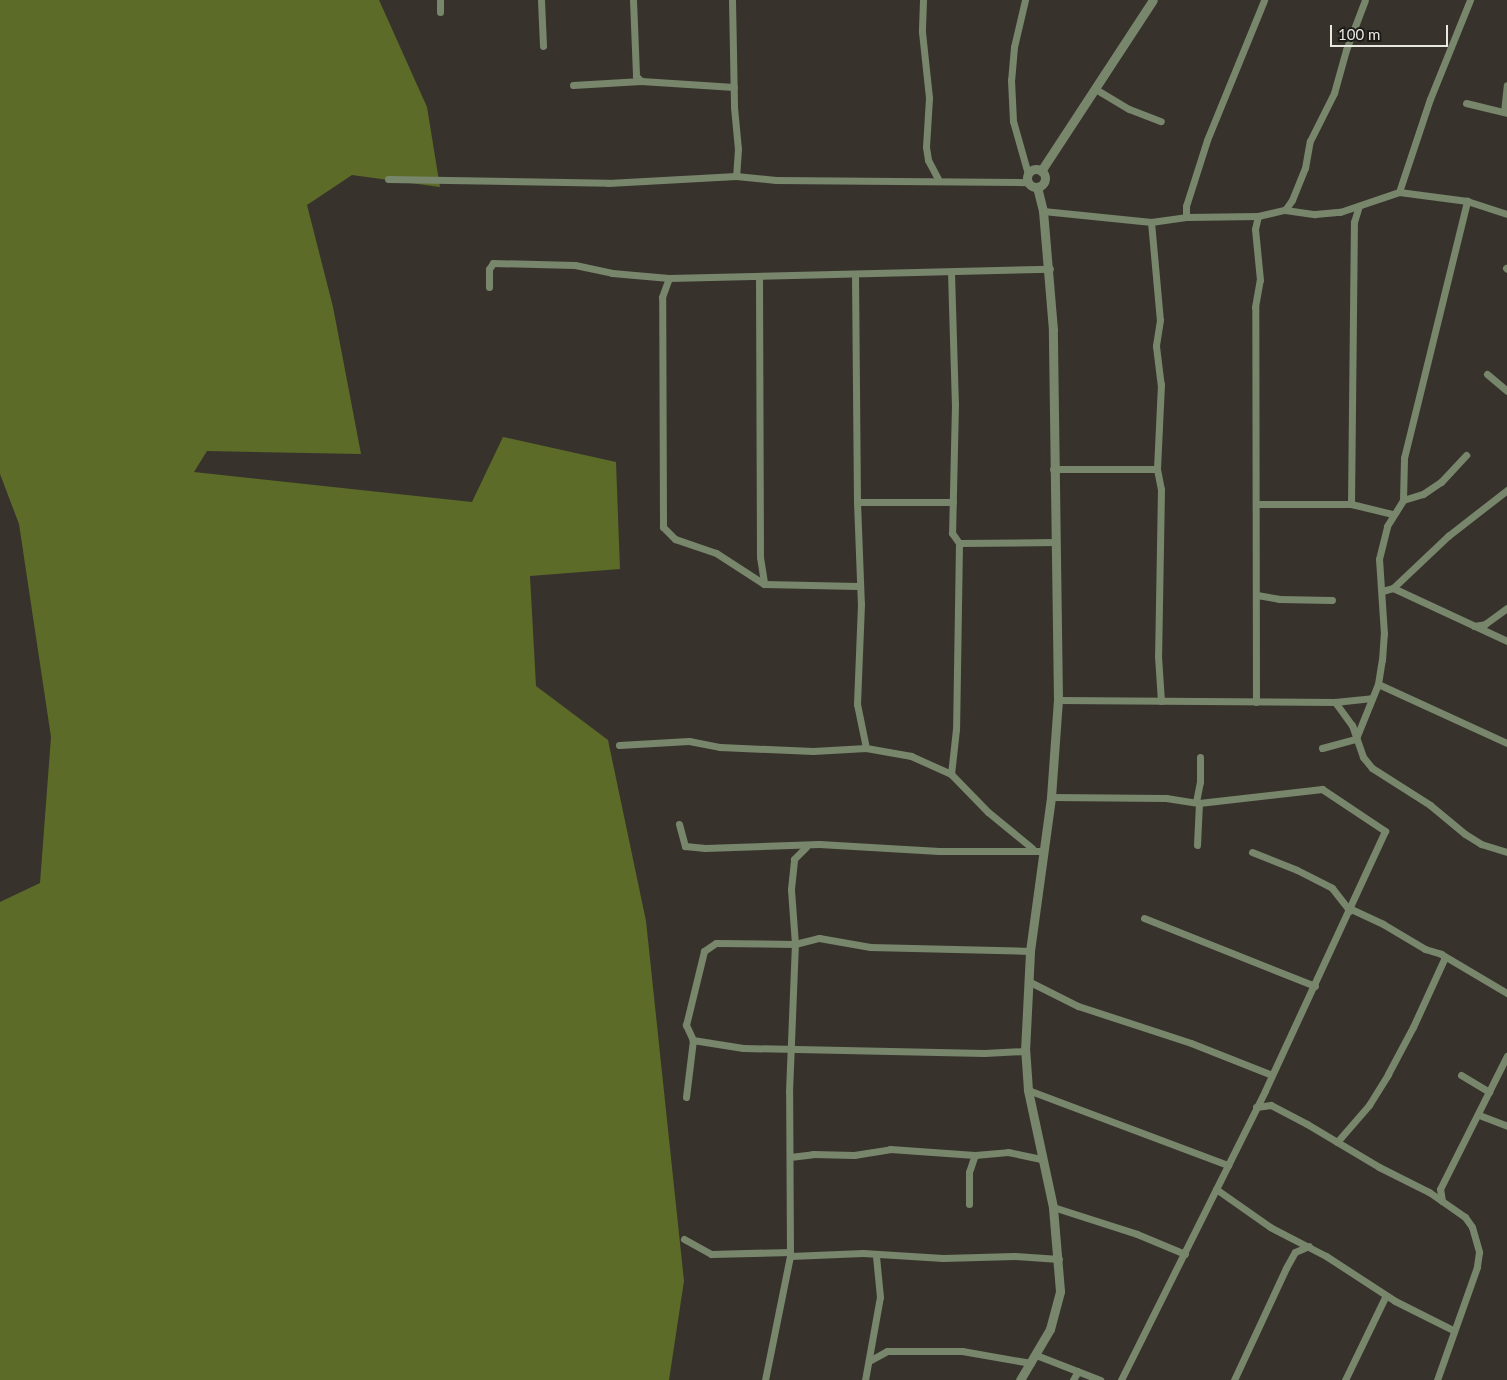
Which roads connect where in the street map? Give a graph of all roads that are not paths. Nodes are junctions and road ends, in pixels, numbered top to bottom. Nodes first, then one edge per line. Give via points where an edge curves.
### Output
1 (440, 0) edge
2 (541, 0) edge
3 (633, 0) edge
4 (732, 0) edge
5 (923, 0) edge
6 (1025, 0) edge
7 (1154, 0) edge
8 (1264, 0) edge
9 (1365, 0) edge
10 (1470, 0) edge
11 (440, 12) dead end
12 (543, 46) dead end
13 (641, 81) junction
14 (573, 85) dead end
15 (1507, 85) edge
16 (734, 87) junction
17 (1097, 90) junction
18 (1466, 103) dead end
19 (1505, 113) edge
20 (1162, 121) dead end
21 (1041, 171) junction
22 (736, 176) junction
23 (1028, 178) junction
24 (938, 179) junction
25 (388, 180) dead end
26 (1037, 187) junction
27 (1399, 192) junction
28 (1467, 201) junction
29 (1359, 206) junction
30 (1284, 210) junction
31 (1043, 212) junction
32 (1507, 214) edge
33 (1258, 216) junction
34 (1186, 217) junction
35 (1150, 222) junction
36 (1050, 270) junction
37 (951, 272) junction
38 (855, 274) junction
39 (759, 276) junction
40 (670, 278) junction
41 (489, 287) dead end
42 (1487, 374) dead end
43 (1507, 391) edge
44 (1466, 455) dead end
45 (1053, 469) junction
46 (1157, 469) junction
47 (1507, 490) edge
48 (1403, 500) junction
49 (856, 502) junction
50 (953, 502) junction
51 (1257, 504) junction
52 (1351, 504) junction
53 (1392, 514) junction
54 (1056, 542) junction
55 (959, 543) junction
56 (764, 584) junction
57 (858, 586) junction
58 (1394, 588) junction
59 (1382, 591) junction
60 (1257, 595) junction
61 (1332, 600) dead end
62 (1507, 608) edge
63 (1474, 626) junction
64 (1507, 641) edge
65 (1378, 684) junction
66 (1372, 698) junction
67 (1058, 700) junction
68 (1161, 701) junction
69 (1256, 702) junction
70 (1335, 702) junction
71 (1357, 738) junction
72 (1507, 743) edge
73 (619, 745) dead end
74 (866, 748) junction
75 (1322, 748) dead end
76 (1200, 757) dead end
77 (951, 774) junction
78 (1051, 798) junction
79 (1198, 803) junction
80 (679, 824) dead end
81 (1197, 845) dead end
82 (806, 847) junction
83 (1032, 848) junction
84 (1044, 851) junction
85 (1252, 852) dead end
86 (1507, 852) edge
87 (1350, 910) junction
88 (1359, 915) junction
89 (1144, 918) dead end
90 (1347, 919) junction
91 (795, 944) junction
92 (1030, 951) junction
93 (1445, 957) junction
94 (1028, 981) junction
95 (1315, 986) junction
96 (1507, 993) edge
97 (693, 1040) junction
98 (792, 1050) junction
99 (1025, 1051) junction
100 (1507, 1056) edge
101 (1272, 1075) junction
102 (1461, 1075) dead end
103 (1028, 1090) junction
104 (1265, 1091) junction
105 (1489, 1092) junction
106 (686, 1097) dead end
107 (1271, 1105) junction
108 (1256, 1107) junction
109 (1479, 1115) junction
110 (1507, 1126) edge
111 (1337, 1142) junction
112 (975, 1155) junction
113 (790, 1157) junction
114 (1042, 1159) junction
115 (1228, 1165) junction
116 (1216, 1189) junction
117 (1440, 1189) junction
118 (1429, 1192) junction
119 (1442, 1201) junction
120 (969, 1204) dead end
121 (1053, 1207) junction
122 (684, 1239) dead end
123 (1290, 1239) junction
124 (1309, 1246) junction
125 (1295, 1252) junction
126 (790, 1254) junction
127 (1185, 1254) junction
128 (876, 1256) junction
129 (1059, 1259) junction
130 (1386, 1295) junction
131 (1453, 1330) junction
132 (1036, 1355) junction
133 (869, 1361) junction
134 (1031, 1363) junction
135 (1078, 1371) junction
136 (765, 1380) edge
137 (865, 1380) edge
138 (1020, 1380) edge
139 (1073, 1380) edge
140 (1100, 1380) edge
141 (1121, 1380) edge
142 (1234, 1380) edge
143 (1345, 1380) edge
144 (1437, 1380) edge

1 - 11 street
2 - 12 street
3 - 13 street via 636,76
4 - 16 street
5 - 24 street via 922,32 929,98 926,147 928,160
6 - 23 street via 1014,47 1011,80 1013,121
7 - 17 street
8 - 34 street via 1207,140 1186,206
9 - 30 street via 1334,93 1310,141 1306,168
10 - 27 street via 1430,99
13 - 14 street
13 - 16 street
15 - 19 street
16 - 22 street via 738,149
17 - 20 street via 1129,109
17 - 21 street
18 - 19 street
21 - 23 street via 1033,170
21 - 26 street via 1044,180
22 - 24 street via 776,180
22 - 25 street via 608,183
23 - 24 street
23 - 26 street
26 - 31 street
27 - 28 street
27 - 29 street
28 - 32 street
28 - 48 street via 1406,449
29 - 30 street via 1326,213
29 - 52 street via 1354,222
30 - 33 street
31 - 35 street
31 - 36 street
33 - 34 street
33 - 51 street via 1255,228 1260,280 1255,307
34 - 35 street
35 - 46 street via 1160,320 1156,346 1161,384
36 - 37 street
36 - 45 street
37 - 38 street
37 - 50 street via 955,404
38 - 39 street
38 - 49 street
39 - 40 street
39 - 56 street via 760,557
40 - 41 street via 612,273 575,264 501,262 493,263 489,269
40 - 56 street via 662,297 663,527 675,540 716,553
42 - 43 street
44 - 48 street via 1441,482 1423,494
45 - 46 street
45 - 54 street
46 - 68 street via 1160,490 1158,656
47 - 58 street via 1448,536
48 - 53 street
49 - 50 street
49 - 57 street
50 - 55 street via 952,533
51 - 52 street
51 - 60 street
52 - 53 street
53 - 59 street via 1379,560
54 - 55 street
54 - 67 street
55 - 77 street via 956,728
56 - 57 street
57 - 74 street via 861,652 857,704
58 - 59 street
58 - 63 street
59 - 65 street via 1384,634
60 - 61 street
60 - 69 street
62 - 63 street via 1484,624
63 - 64 street
65 - 66 street
65 - 72 street
66 - 70 street
66 - 71 street
67 - 68 street
67 - 78 street
68 - 69 street
69 - 70 street
70 - 71 street
71 - 75 street
71 - 86 street via 1363,757 1372,768 1430,805 1480,844
73 - 74 street via 689,740 720,747
74 - 77 street via 910,756
76 - 79 street
77 - 83 street via 988,812
78 - 79 street via 1166,798
78 - 84 street
79 - 81 street
79 - 87 street via 1322,789 1385,831
80 - 82 street via 685,846
82 - 83 street via 819,844 939,851
82 - 91 street via 795,857 792,865
83 - 84 street
84 - 92 street
85 - 87 street via 1332,888
87 - 88 street
87 - 90 street
88 - 90 street
88 - 93 street via 1378,921 1410,942
89 - 95 street
90 - 95 street
91 - 92 street via 819,938 870,946
91 - 97 street via 716,944 704,951 686,1025
91 - 98 street
92 - 94 street
93 - 96 street
93 - 111 street via 1388,1074 1369,1105
94 - 99 street
94 - 101 street via 1078,1006 1191,1043
95 - 101 street
97 - 98 street via 722,1046
97 - 106 street
98 - 99 street
98 - 113 street
99 - 103 street
100 - 105 street
101 - 104 street
102 - 105 street
103 - 114 street
103 - 115 street
104 - 107 street
104 - 108 street
105 - 109 street
107 - 108 street
107 - 111 street
108 - 115 street
109 - 110 street
109 - 117 street
111 - 118 street
112 - 113 street via 890,1148 854,1155
112 - 114 street via 1008,1152
112 - 120 street via 969,1172
113 - 126 street
114 - 121 street
115 - 116 street
116 - 123 street
116 - 127 street
117 - 118 street
117 - 119 street
118 - 119 street
119 - 131 street via 1472,1227 1479,1252 1477,1268
121 - 127 street via 1137,1234
121 - 129 street
122 - 126 street via 711,1254
123 - 124 street
123 - 125 street
124 - 125 street
124 - 130 street
125 - 142 street via 1258,1323
126 - 128 street via 863,1253
126 - 136 street
127 - 141 street
128 - 129 street
128 - 133 street via 880,1297
129 - 132 street via 1060,1290 1056,1314
130 - 131 street
130 - 143 street
131 - 144 street
132 - 134 street
132 - 135 street
133 - 134 street via 887,1351 962,1351
133 - 137 street
134 - 138 street
135 - 139 street
135 - 140 street

